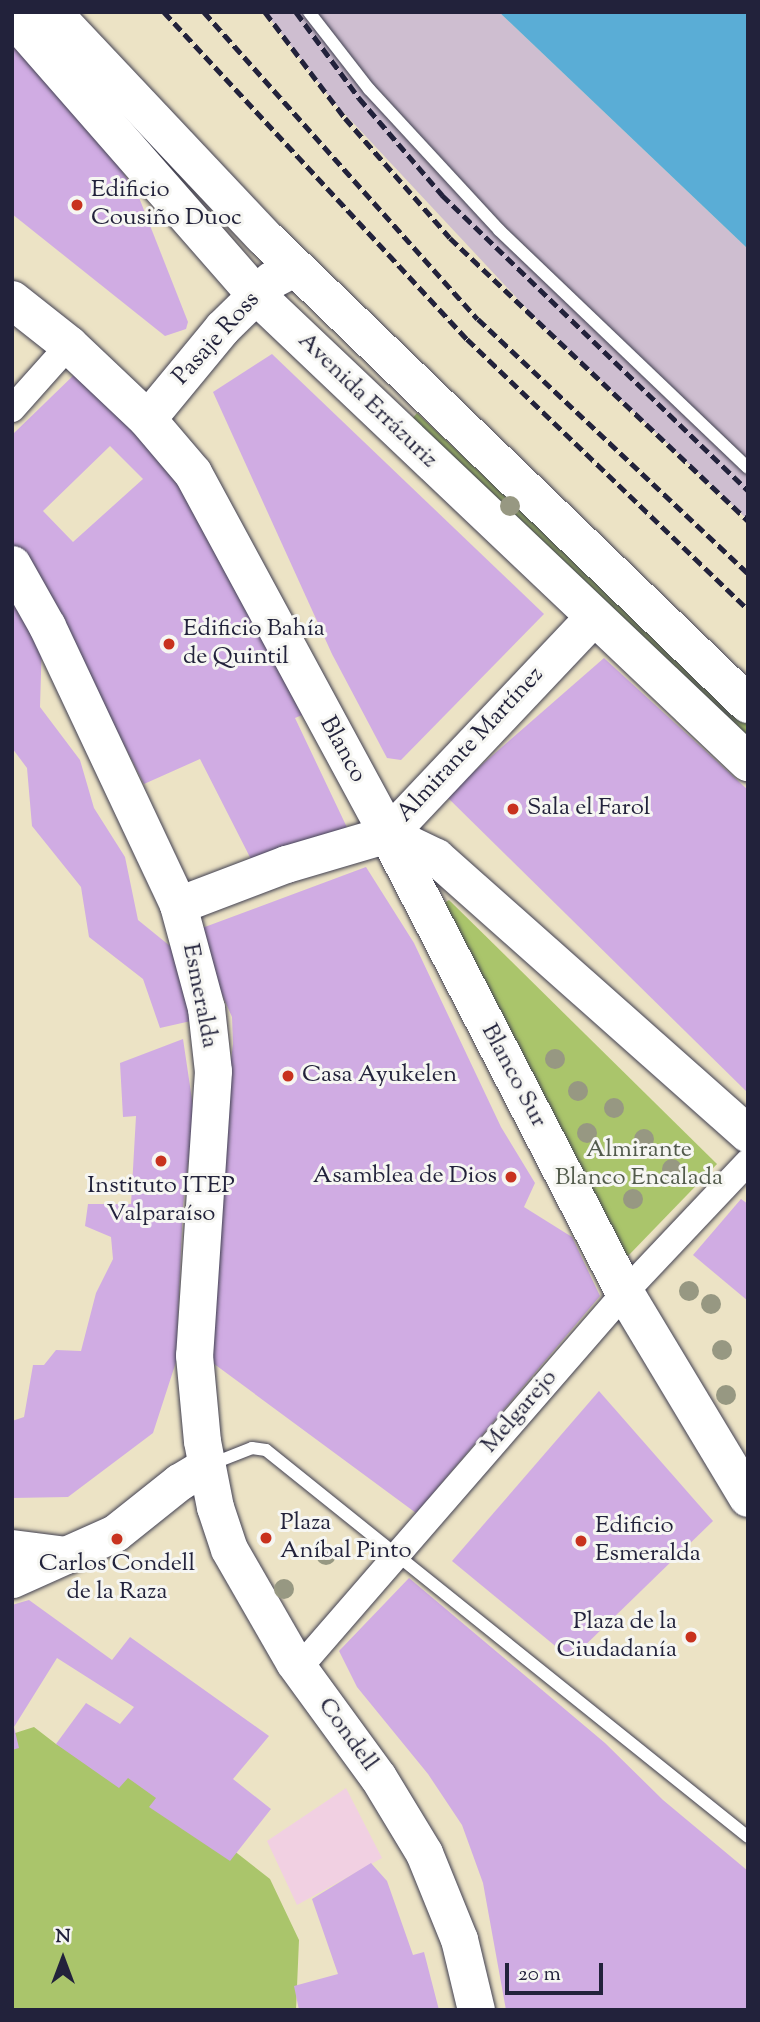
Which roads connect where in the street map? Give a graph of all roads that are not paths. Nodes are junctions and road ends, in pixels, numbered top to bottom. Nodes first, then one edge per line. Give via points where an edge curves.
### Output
1 (52, 12) edge
2 (309, 12) edge
3 (12, 16) edge
4 (295, 267) junction
5 (255, 294) junction
6 (12, 300) edge
7 (69, 345) junction
8 (12, 409) edge
9 (147, 419) junction
10 (748, 468) edge
11 (12, 564) edge
12 (592, 618) junction
13 (748, 704) edge
14 (748, 762) edge
15 (388, 834) junction
16 (178, 905) junction
17 (748, 1134) edge
18 (748, 1162) edge
19 (625, 1293) junction
20 (206, 1466) junction
21 (748, 1498) edge
22 (12, 1548) edge
23 (396, 1553) junction
24 (72, 1555) junction
25 (12, 1579) edge
26 (299, 1668) junction
27 (748, 1837) edge
28 (476, 2010) edge

1 - 4 main road, Avenida Errázuriz
2 - 10 lane via 369,89 499,230
3 - 5 main road, Avenida Errázuriz
4 - 5 main road, Pasaje Ross
4 - 13 main road, Avenida Errázuriz
5 - 9 main road, Pasaje Ross
5 - 12 main road, Avenida Errázuriz
6 - 7 main road, Blanco
7 - 8 street
7 - 9 main road, Blanco
9 - 15 main road, Blanco via 193,473
11 - 16 main road, Esmeralda via 47,626
12 - 14 main road, Avenida Errázuriz
12 - 15 main road, Almirante Martínez
15 - 16 main road, Almirante Martínez via 286,864
15 - 17 main road via 436,857
15 - 19 main road, Blanco Sur
16 - 20 main road, Esmeralda via 206,1008 213,1071 194,1333
18 - 19 street, Melgarejo
19 - 21 main road, Blanco Sur
19 - 23 street, Melgarejo
20 - 23 lane via 252,1448 266,1450
20 - 24 main road via 178,1482 115,1533
20 - 26 main road, Condell via 229,1549
22 - 24 main road
23 - 26 street, Melgarejo
23 - 27 lane
24 - 25 main road
26 - 28 main road, Condell via 378,1777 424,1853 459,1939

